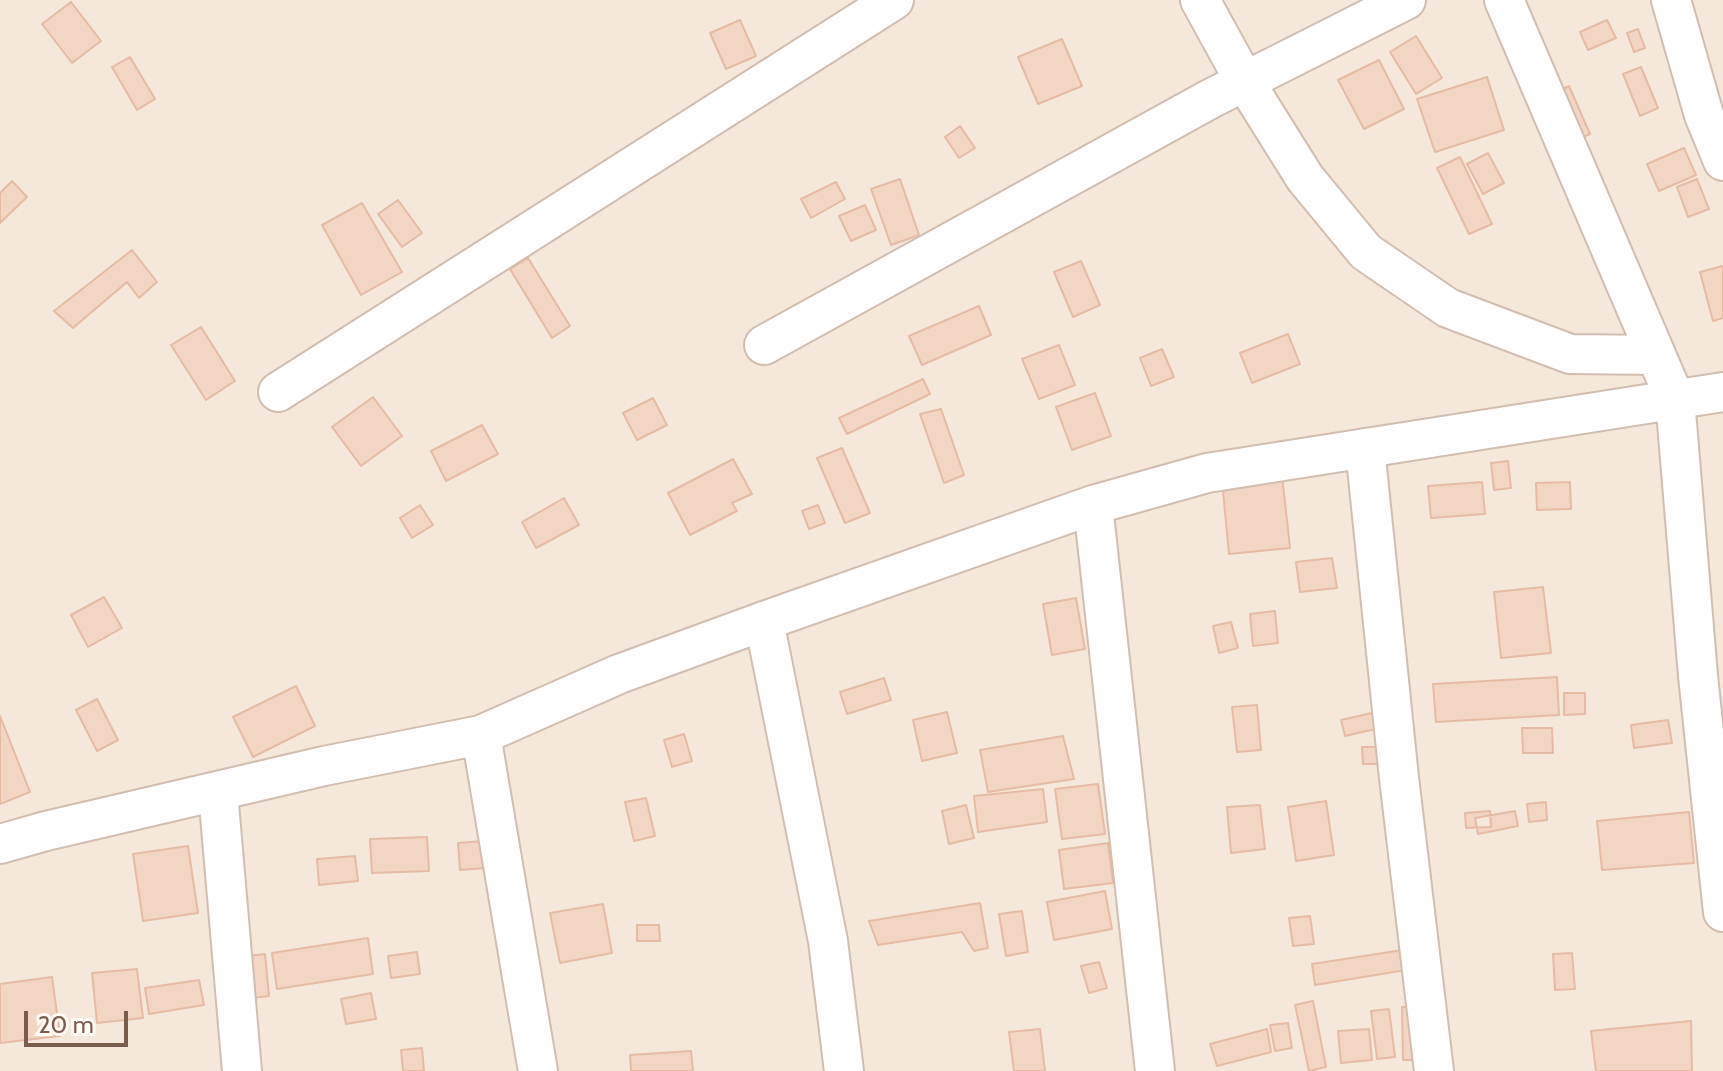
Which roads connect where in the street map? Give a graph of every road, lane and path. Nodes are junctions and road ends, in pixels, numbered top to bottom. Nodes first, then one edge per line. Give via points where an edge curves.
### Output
1 (894, 0) edge
2 (1200, 0) edge
3 (1406, 0) edge
4 (1504, 0) edge
5 (1671, 0) edge
6 (1245, 82) junction
7 (1723, 161) edge
8 (764, 345) dead end
9 (1656, 355) junction
10 (278, 392) dead end
11 (1723, 392) edge
12 (1675, 399) junction
13 (1365, 448) junction
14 (1093, 505) junction
15 (764, 621) junction
16 (481, 735) junction
17 (218, 792) junction
18 (0, 844) edge
19 (1723, 912) edge
20 (242, 1071) edge
21 (538, 1071) edge
22 (844, 1071) edge
23 (1155, 1071) edge
24 (1434, 1071) edge

1 - 10 street
2 - 6 street
3 - 6 street
4 - 9 street
5 - 7 street
6 - 8 street
6 - 9 street via 1305,178 1366,252 1448,308 1570,354
9 - 12 street
11 - 12 street
12 - 13 street
12 - 19 street
13 - 14 street via 1207,473
13 - 24 street
14 - 15 street
14 - 23 street
15 - 16 street via 619,674
15 - 22 street via 828,941
16 - 17 street
16 - 21 street
17 - 18 street
17 - 20 street

